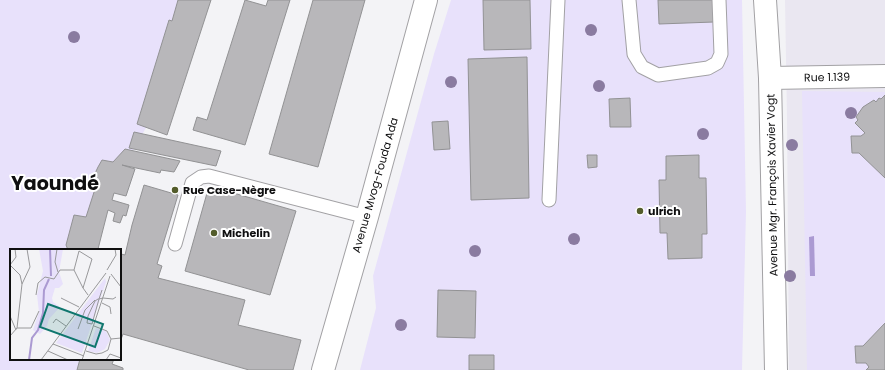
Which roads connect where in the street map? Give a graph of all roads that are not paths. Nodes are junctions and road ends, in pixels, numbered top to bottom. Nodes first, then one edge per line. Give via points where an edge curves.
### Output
1 (426, 0) edge
2 (558, 0) edge
3 (629, 0) edge
4 (718, 0) edge
5 (765, 0) edge
6 (885, 76) edge
7 (770, 78) junction
8 (549, 200) dead end
9 (367, 217) junction
10 (175, 244) dead end
11 (323, 370) edge
12 (776, 370) edge

1 - 9 main road, Avenue Mvog-Fouda Ada
2 - 8 lane
3 - 4 lane via 634,54 642,67 658,75 708,68 717,63 721,54
5 - 7 main road, Avenue Mgr. François Xavier Vogt
6 - 7 main road, Rue 1.139
7 - 12 main road, Avenue Mgr. François Xavier Vogt
9 - 10 lane via 209,176 200,177 192,183
9 - 11 main road, Avenue Mvog-Fouda Ada

